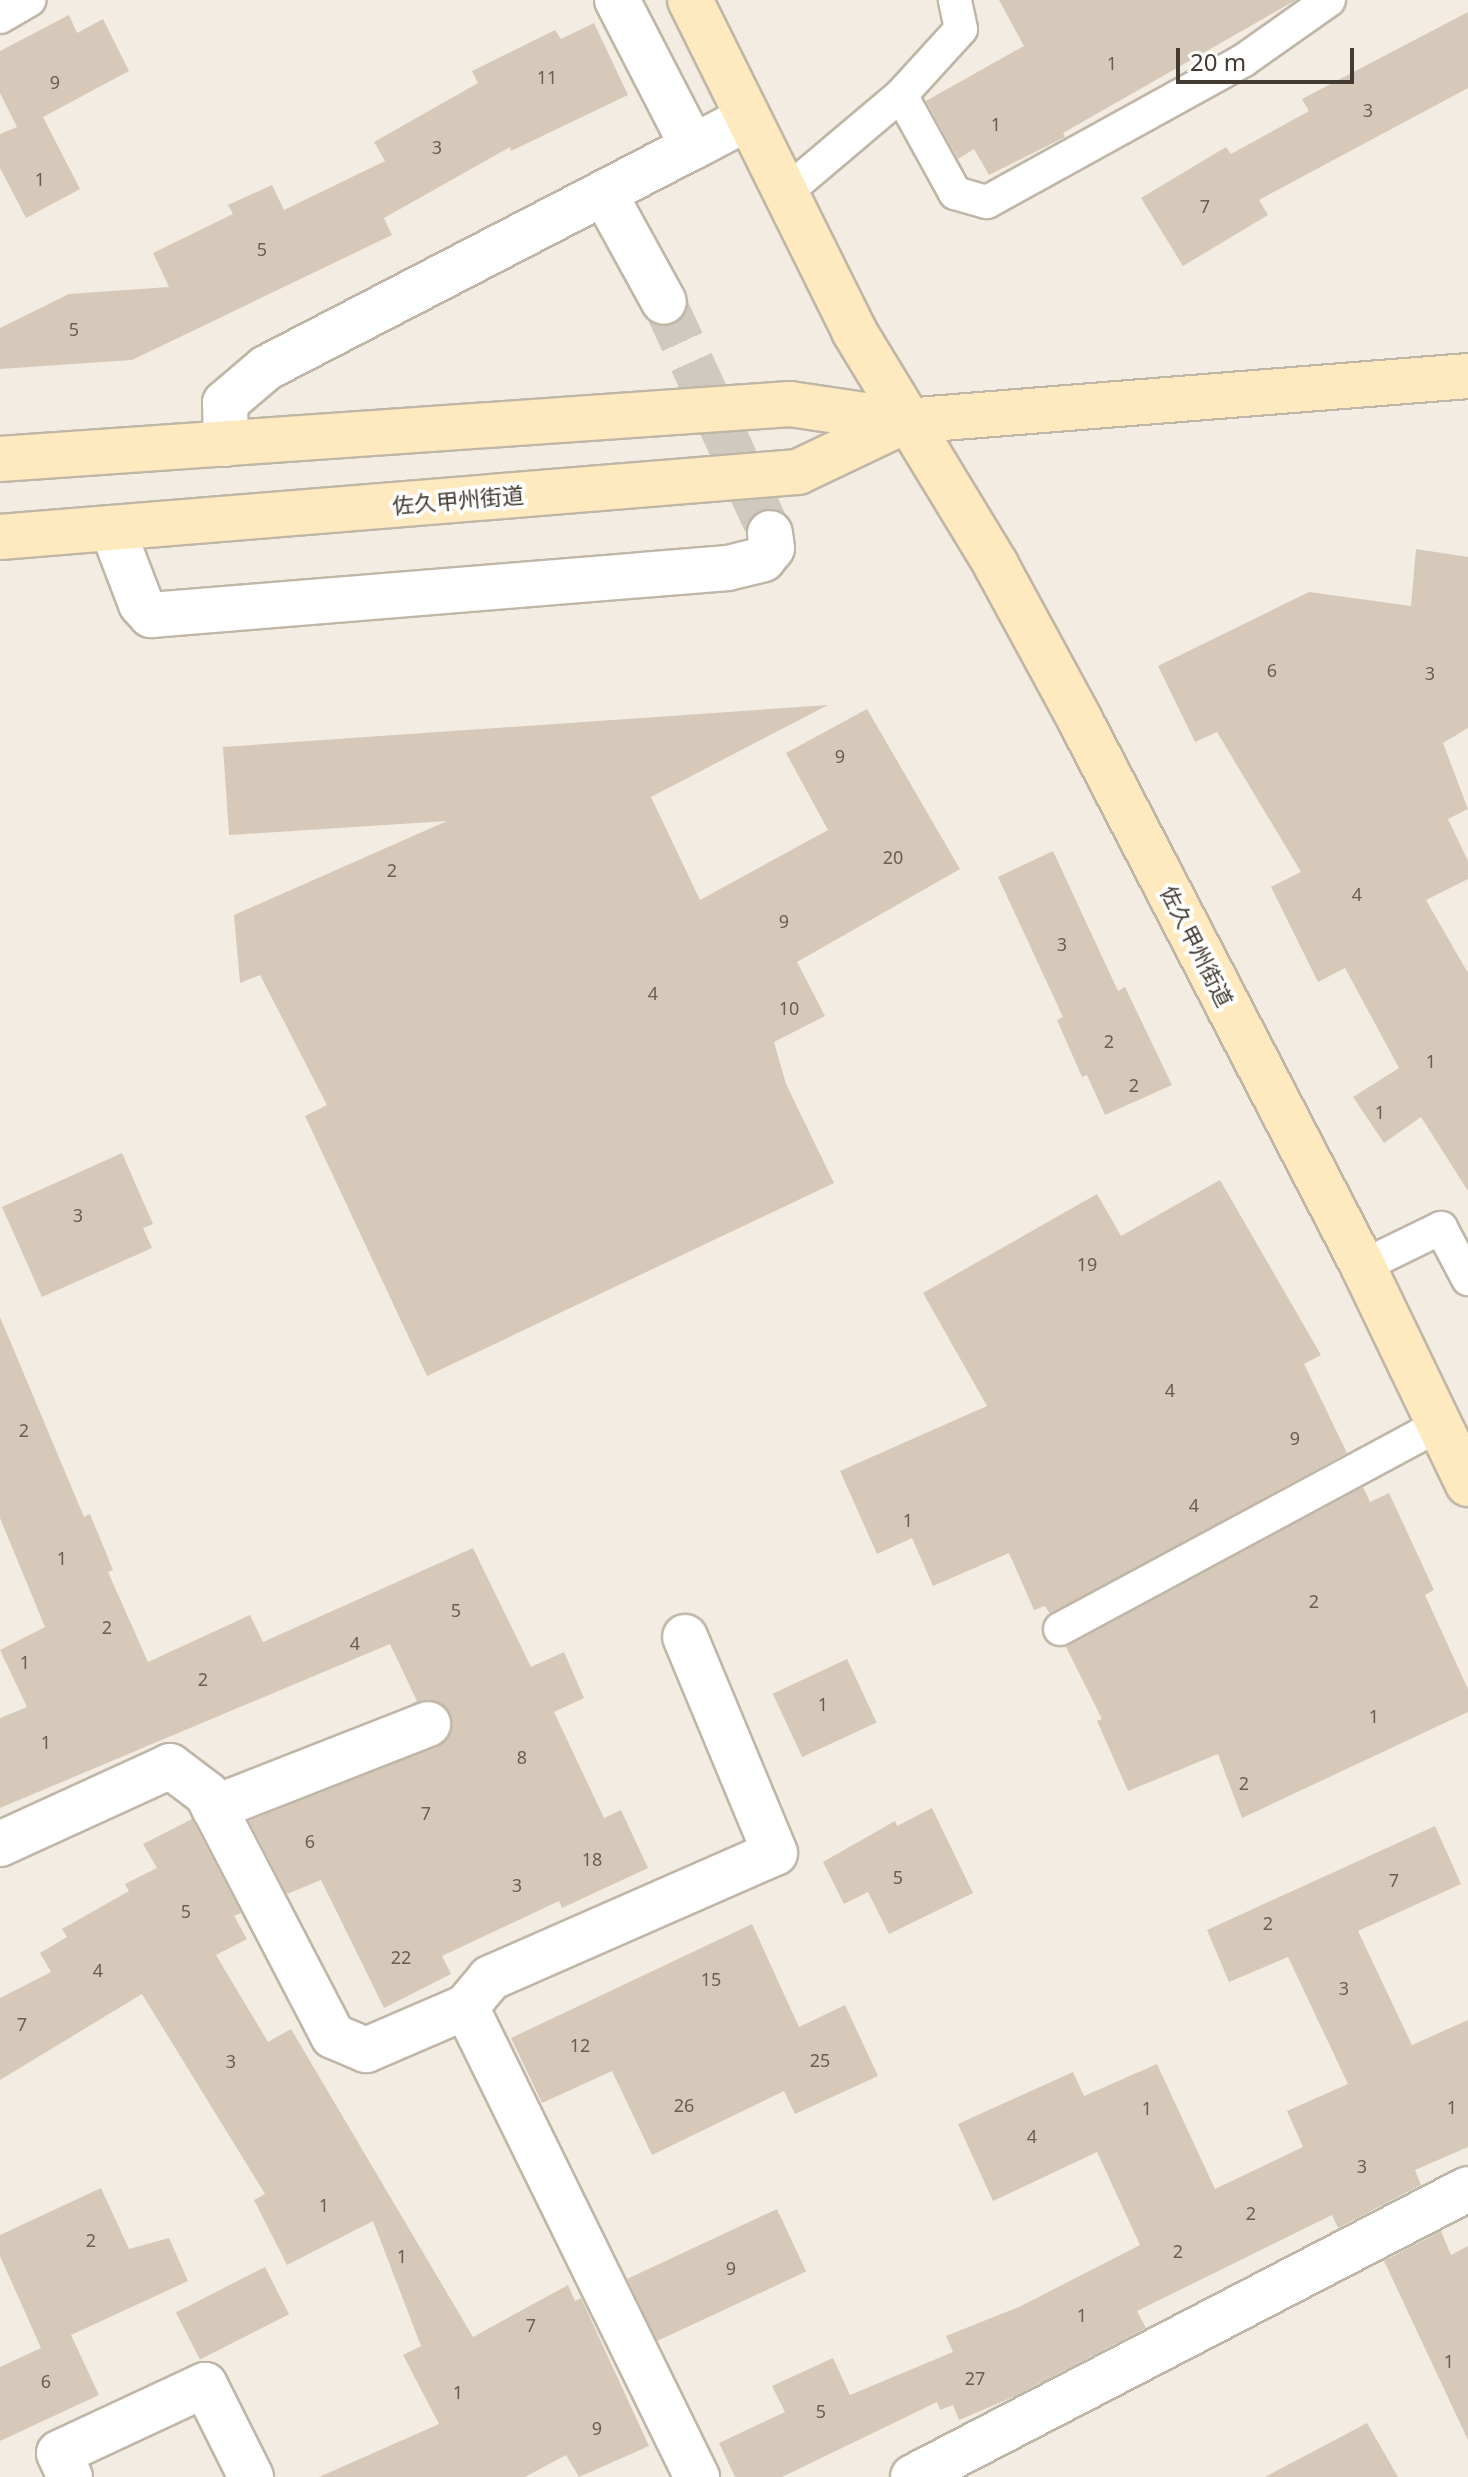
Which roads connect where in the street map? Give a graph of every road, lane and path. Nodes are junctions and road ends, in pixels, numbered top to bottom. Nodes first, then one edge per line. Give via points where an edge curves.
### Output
1 (30, 0) edge
2 (617, 0) edge
3 (690, 0) edge
4 (955, 0) edge
5 (1329, 0) edge
6 (0, 17) edge
7 (901, 95) junction
8 (748, 118) junction
9 (693, 147) junction
10 (604, 193) junction
11 (785, 193) junction
12 (664, 302) tunnel mouth
13 (1468, 376) edge
14 (905, 421) junction
15 (226, 444) junction
16 (0, 459) edge
17 (112, 528) junction
18 (770, 533) dead end
19 (0, 537) edge
20 (1363, 1266) junction
21 (1468, 1279) edge
22 (1441, 1424) junction
23 (1468, 1484) edge
24 (1060, 1629) dead end
25 (685, 1637) dead end
26 (428, 1724) dead end
27 (214, 1808) junction
28 (0, 1844) edge
29 (466, 2007) junction
30 (1468, 2189) edge
31 (70, 2477) edge
32 (251, 2477) edge
33 (697, 2477) edge
34 (913, 2477) edge

1 - 6 lane
2 - 9 street
3 - 8 main road
4 - 7 lane via 961,29
5 - 7 lane via 1244,60 987,202 955,193
7 - 11 lane
8 - 9 street
8 - 11 main road
9 - 10 street
10 - 12 street
10 - 15 street via 266,368 225,403
11 - 14 main road
13 - 14 main road
14 - 15 main road via 790,404
14 - 17 main road, 佐久甲州街道 via 798,472
14 - 20 main road, 佐久甲州街道 via 996,565 1073,707
15 - 16 main road
17 - 18 street via 141,604 151,615 728,568 763,559 772,548
17 - 19 main road, 佐久甲州街道
20 - 21 lane via 1441,1228
20 - 22 main road, 佐久甲州街道
22 - 23 main road, 佐久甲州街道
22 - 24 lane
25 - 29 street via 775,1853 490,1978
26 - 27 street
27 - 28 street via 207,1794 170,1766
27 - 29 street via 333,2036 366,2050
29 - 33 street
30 - 34 street
31 - 32 street via 59,2453 205,2385

